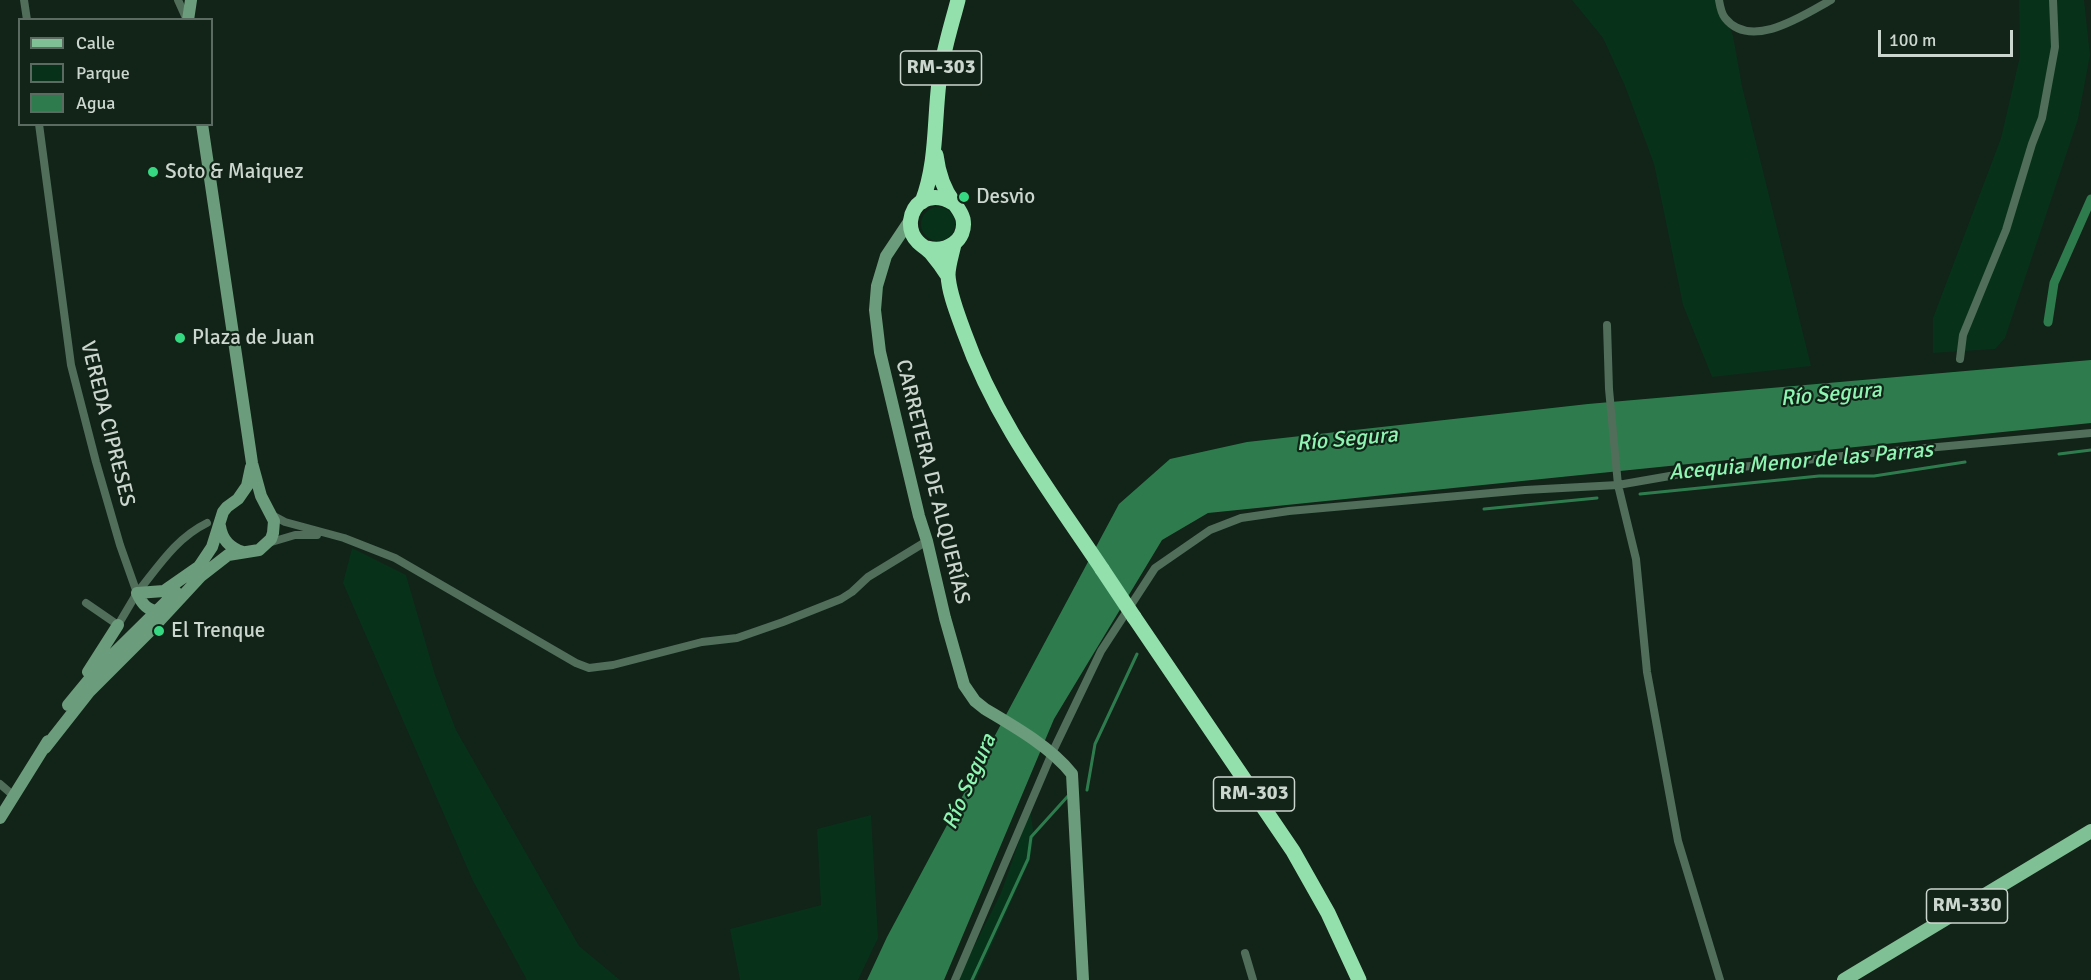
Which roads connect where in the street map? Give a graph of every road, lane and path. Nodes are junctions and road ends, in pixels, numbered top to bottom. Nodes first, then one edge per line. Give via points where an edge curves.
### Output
1 (24, 0) edge
2 (178, 0) edge
3 (191, 0) edge
4 (1719, 0) edge
5 (1831, 0) edge
6 (2053, 0) edge
7 (957, 3) edge
8 (27, 18) edge
9 (186, 18) edge
10 (187, 18) edge
11 (39, 126) edge
12 (202, 126) edge
13 (935, 137) junction
14 (922, 202) junction
15 (953, 203) junction
16 (910, 220) junction
17 (954, 244) junction
18 (892, 246) junction
19 (924, 246) junction
20 (948, 276) junction
21 (1607, 325) dead end
22 (1960, 359) dead end
23 (2091, 434) edge
24 (252, 463) junction
25 (1618, 485) junction
26 (238, 499) junction
27 (269, 510) junction
28 (207, 522) dead end
29 (220, 525) junction
30 (344, 538) junction
31 (927, 541) junction
32 (267, 544) junction
33 (243, 552) junction
34 (200, 566) junction
35 (189, 588) junction
36 (137, 593) junction
37 (86, 603) dead end
38 (155, 612) junction
39 (118, 625) junction
40 (68, 706) junction
41 (45, 748) junction
42 (1052, 753) junction
43 (0, 784) edge
44 (15, 797) junction
45 (0, 818) edge
46 (2091, 831) edge
47 (1245, 953) dead end
48 (955, 980) edge
49 (1083, 980) edge
50 (1253, 980) edge
51 (1359, 980) edge
52 (1720, 980) edge
53 (1844, 980) edge

1 - 8 street
2 - 9 street
3 - 10 main road
4 - 5 street via 1723,16 1735,28 1758,32 1789,23
6 - 22 street via 2055,47 2042,118 2006,230 1964,335
7 - 13 highway, RM-303 via 943,56
11 - 36 street, VEREDA CIPRESES via 75,385
12 - 24 main road
13 - 14 highway, RM-303 via 933,166
13 - 15 highway, RM-303 via 937,164
14 - 15 highway via 938,197
14 - 16 highway, RM-303
15 - 17 highway, RM-303 via 963,224
16 - 18 main road, CARRETERA DE ALQUERÍAS
16 - 19 highway, RM-303 via 912,233
17 - 19 highway via 941,250
17 - 20 highway, RM-303
18 - 19 main road
18 - 31 main road, CARRETERA DE ALQUERÍAS via 877,286 879,352
19 - 20 highway, RM-303
20 - 51 highway, RM-303, bridge via 969,346 999,411 1293,851
21 - 25 street
23 - 25 street via 1849,455 1687,473
24 - 26 main road via 247,486
24 - 27 main road
25 - 42 street via 1289,511 1241,518 1210,530 1155,568 1101,651
25 - 52 street via 1636,559 1647,672 1678,842
26 - 27 main road via 255,499
26 - 29 main road via 227,507
27 - 30 street via 293,525
27 - 32 main road via 274,521
28 - 36 street via 168,553
29 - 33 main road via 227,543
29 - 34 main road
30 - 31 street via 395,558 589,668 702,642 737,638 783,622 841,599 868,577
30 - 32 street via 295,535
31 - 42 main road, CARRETERA DE ALQUERÍAS via 964,685 975,701
32 - 33 main road
33 - 35 main road via 218,561
34 - 36 main road via 164,591
34 - 38 main road
35 - 38 main road via 164,610
35 - 41 main road via 89,692
36 - 38 main road via 145,606
36 - 39 street
37 - 39 street
38 - 40 main road via 96,670
39 - 40 main road
40 - 41 main road
41 - 44 main road
42 - 48 street
42 - 49 main road, CARRETERA DE ALQUERÍAS via 1072,774
43 - 44 street
44 - 45 main road
46 - 53 main road, RM-330
47 - 50 street

